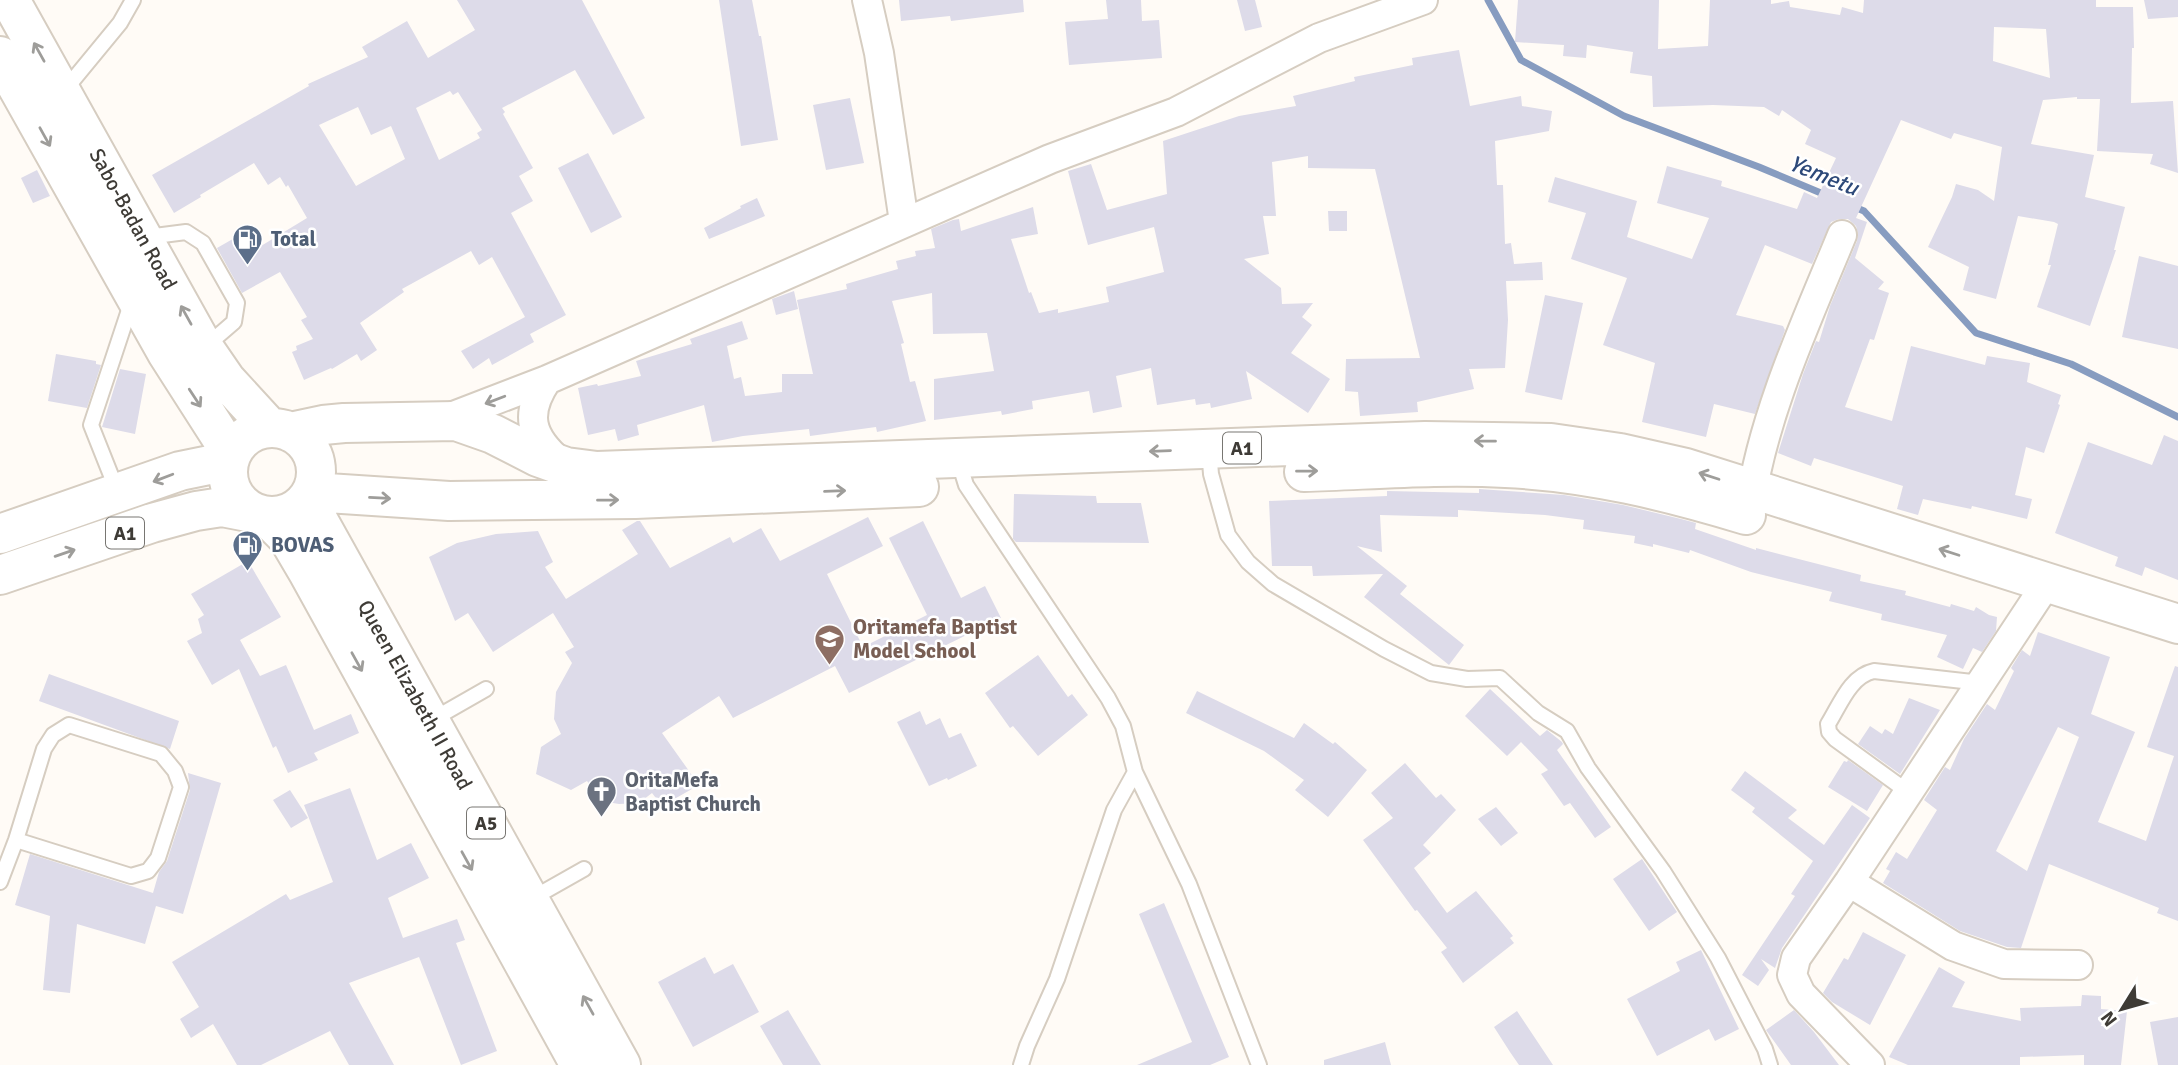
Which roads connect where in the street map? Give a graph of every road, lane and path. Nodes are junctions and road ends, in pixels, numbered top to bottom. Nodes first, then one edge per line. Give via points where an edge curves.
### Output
1 (10, 0) edge
2 (133, 0) edge
3 (867, 0) edge
4 (1423, 0) edge
5 (0, 56) edge
6 (62, 93) junction
7 (904, 222) junction
8 (1842, 235) dead end
9 (143, 238) junction
10 (134, 295) junction
11 (204, 348) junction
12 (547, 380) junction
13 (443, 420) junction
14 (280, 430) junction
15 (230, 457) junction
16 (1210, 461) junction
17 (566, 467) junction
18 (962, 472) junction
19 (119, 494) junction
20 (309, 496) junction
21 (1750, 503) junction
22 (260, 515) junction
23 (0, 534) edge
24 (0, 575) edge
25 (338, 592) junction
26 (2040, 593) junction
27 (2178, 624) edge
28 (2178, 649) edge
29 (1981, 683) junction
30 (486, 689) dead end
31 (429, 721) junction
32 (1135, 772) junction
33 (1908, 792) junction
34 (16, 840) junction
35 (584, 869) dead end
36 (0, 882) edge
37 (1849, 883) junction
38 (529, 900) junction
39 (2078, 965) dead end
40 (580, 1065) edge
41 (621, 1065) edge
42 (1021, 1065) edge
43 (1259, 1065) edge
44 (1770, 1065) edge
45 (1870, 1065) edge

6 -> 1 highway, Sabo-Badan Road
2 - 6 lane via 120,23
3 - 7 street
4 - 7 street via 1319,38 1177,111
5 -> 10 highway, Sabo-Badan Road
6 - 9 highway, Sabo-Badan Road
7 - 12 street
8 - 21 street via 1799,340 1763,446
11 -> 9 highway, Sabo-Badan Road
9 - 11 lane via 186,232 203,243 237,303 234,322
10 -> 15 highway, Sabo-Badan Road
10 - 19 lane via 91,425
11 - 14 highway, Sabo-Badan Road via 226,380
12 -> 13 street
12 - 17 street via 536,397 533,426 539,440
13 - 14 highway, A1
13 - 17 highway, A1 via 475,426
14 - 15 highway via 258,429 247,435
14 - 20 highway via 299,437 312,453 316,472
15 -> 19 highway, A1
15 - 22 highway via 227,476 231,491 240,503
16 - 18 highway, A1
16 - 21 highway, A1 via 1425,441 1551,443 1686,468
16 - 44 lane via 1228,535 1248,562 1273,584 1432,673 1500,678 1538,713 1567,731 1718,958
17 - 18 highway, A1 via 597,471
20 -> 18 highway, A1 via 608,500
18 - 32 lane via 1108,698 1123,726
19 - 23 highway, A1
20 - 22 highway via 289,514
20 - 25 highway, A5
21 - 26 highway, A1
24 -> 22 highway, A1 via 197,511 222,507
22 - 25 highway, A5
25 - 31 highway, Queen Elizabeth II Road / A5
25 -> 40 highway, Queen Elizabeth II Road / A5
26 - 27 highway, A1
26 - 28 highway, A1
26 - 29 street
29 - 33 street
29 - 33 lane via 1874,671 1863,673 1854,682 1828,724 1829,732
30 - 31 lane
31 - 38 highway, Queen Elizabeth II Road / A5
32 - 42 lane via 1114,810 1057,979
32 - 43 lane via 1189,884
33 - 37 street
34 - 34 lane via 44,749 53,735 69,725 160,754 175,771 181,787 158,858 148,871 131,876
34 - 36 lane
35 - 38 lane
37 - 39 street via 1953,946 2004,964
37 - 45 street via 1796,958 1791,975 1801,994
41 -> 38 highway, Queen Elizabeth II Road / A5

